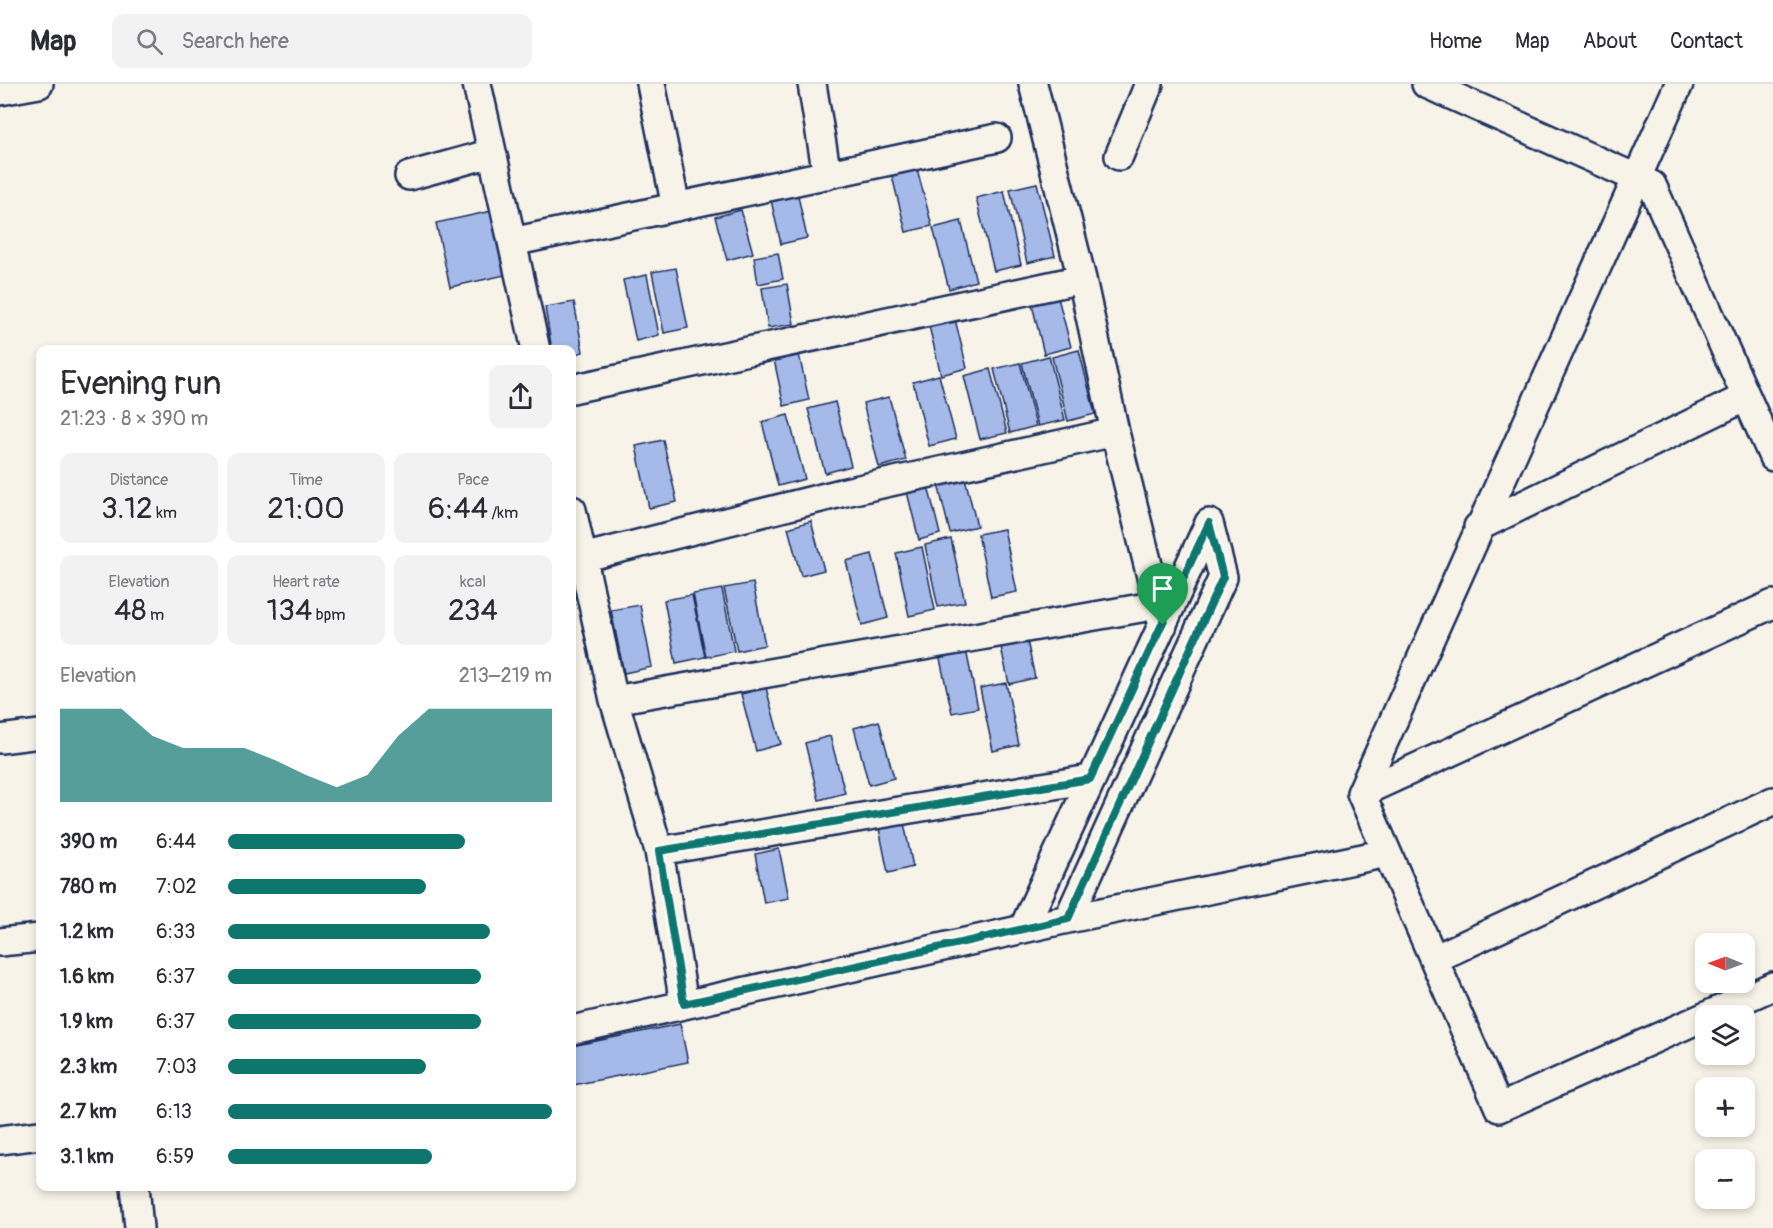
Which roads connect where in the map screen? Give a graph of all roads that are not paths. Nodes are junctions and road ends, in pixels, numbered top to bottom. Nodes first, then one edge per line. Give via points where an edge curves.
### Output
1 (39, 84) edge
2 (477, 84) edge
3 (651, 84) edge
4 (812, 84) edge
5 (1033, 84) edge
6 (1149, 84) edge
7 (1426, 84) edge
8 (1679, 84) edge
9 (0, 91) edge
10 (997, 138) dead end
11 (492, 153) junction
12 (1119, 156) dead end
13 (827, 175) junction
14 (410, 176) dead end
15 (1637, 178) junction
16 (676, 207) junction
17 (512, 242) junction
18 (1082, 279) junction
19 (535, 345) edge
20 (576, 388) edge
21 (1746, 397) junction
22 (1114, 432) junction
23 (1773, 457) edge
24 (1478, 527) junction
25 (576, 529) edge
26 (582, 558) junction
27 (1773, 604) edge
28 (1161, 615) junction
29 (614, 700) junction
30 (36, 734) edge
31 (0, 739) edge
32 (1090, 779) junction
33 (1361, 793) junction
34 (1773, 801) edge
35 (659, 851) junction
36 (1387, 853) junction
37 (1068, 919) junction
38 (1023, 929) junction
39 (36, 938) edge
40 (0, 942) edge
41 (1434, 959) junction
42 (1773, 986) edge
43 (684, 1004) junction
44 (1731, 1005) edge
45 (1695, 1021) edge
46 (576, 1029) edge
47 (36, 1136) edge
48 (0, 1140) edge
49 (136, 1191) edge
50 (140, 1228) edge

1 - 9 street
2 - 11 street
3 - 16 street
4 - 13 street
5 - 18 street
6 - 12 street
7 - 15 street
8 - 15 street
10 - 13 street
11 - 14 street
11 - 17 street
13 - 16 street
15 - 21 street via 1652,185
15 - 24 street
16 - 17 street
17 - 19 street
18 - 20 street
18 - 22 street
21 - 23 street
21 - 24 street
22 - 26 street via 841,493
22 - 28 street
24 - 33 street
25 - 26 street
26 - 29 street
27 - 33 street
28 - 29 street
28 - 32 street
28 - 37 street via 1209,523 1223,577
29 - 35 street
30 - 31 street
32 - 35 street
32 - 38 street
33 - 36 street
34 - 41 street
35 - 43 street
36 - 37 street
36 - 41 street
37 - 38 street
38 - 43 street
39 - 40 street
41 - 45 street via 1499,1108
42 - 44 street
43 - 46 street
47 - 48 street
49 - 50 street

